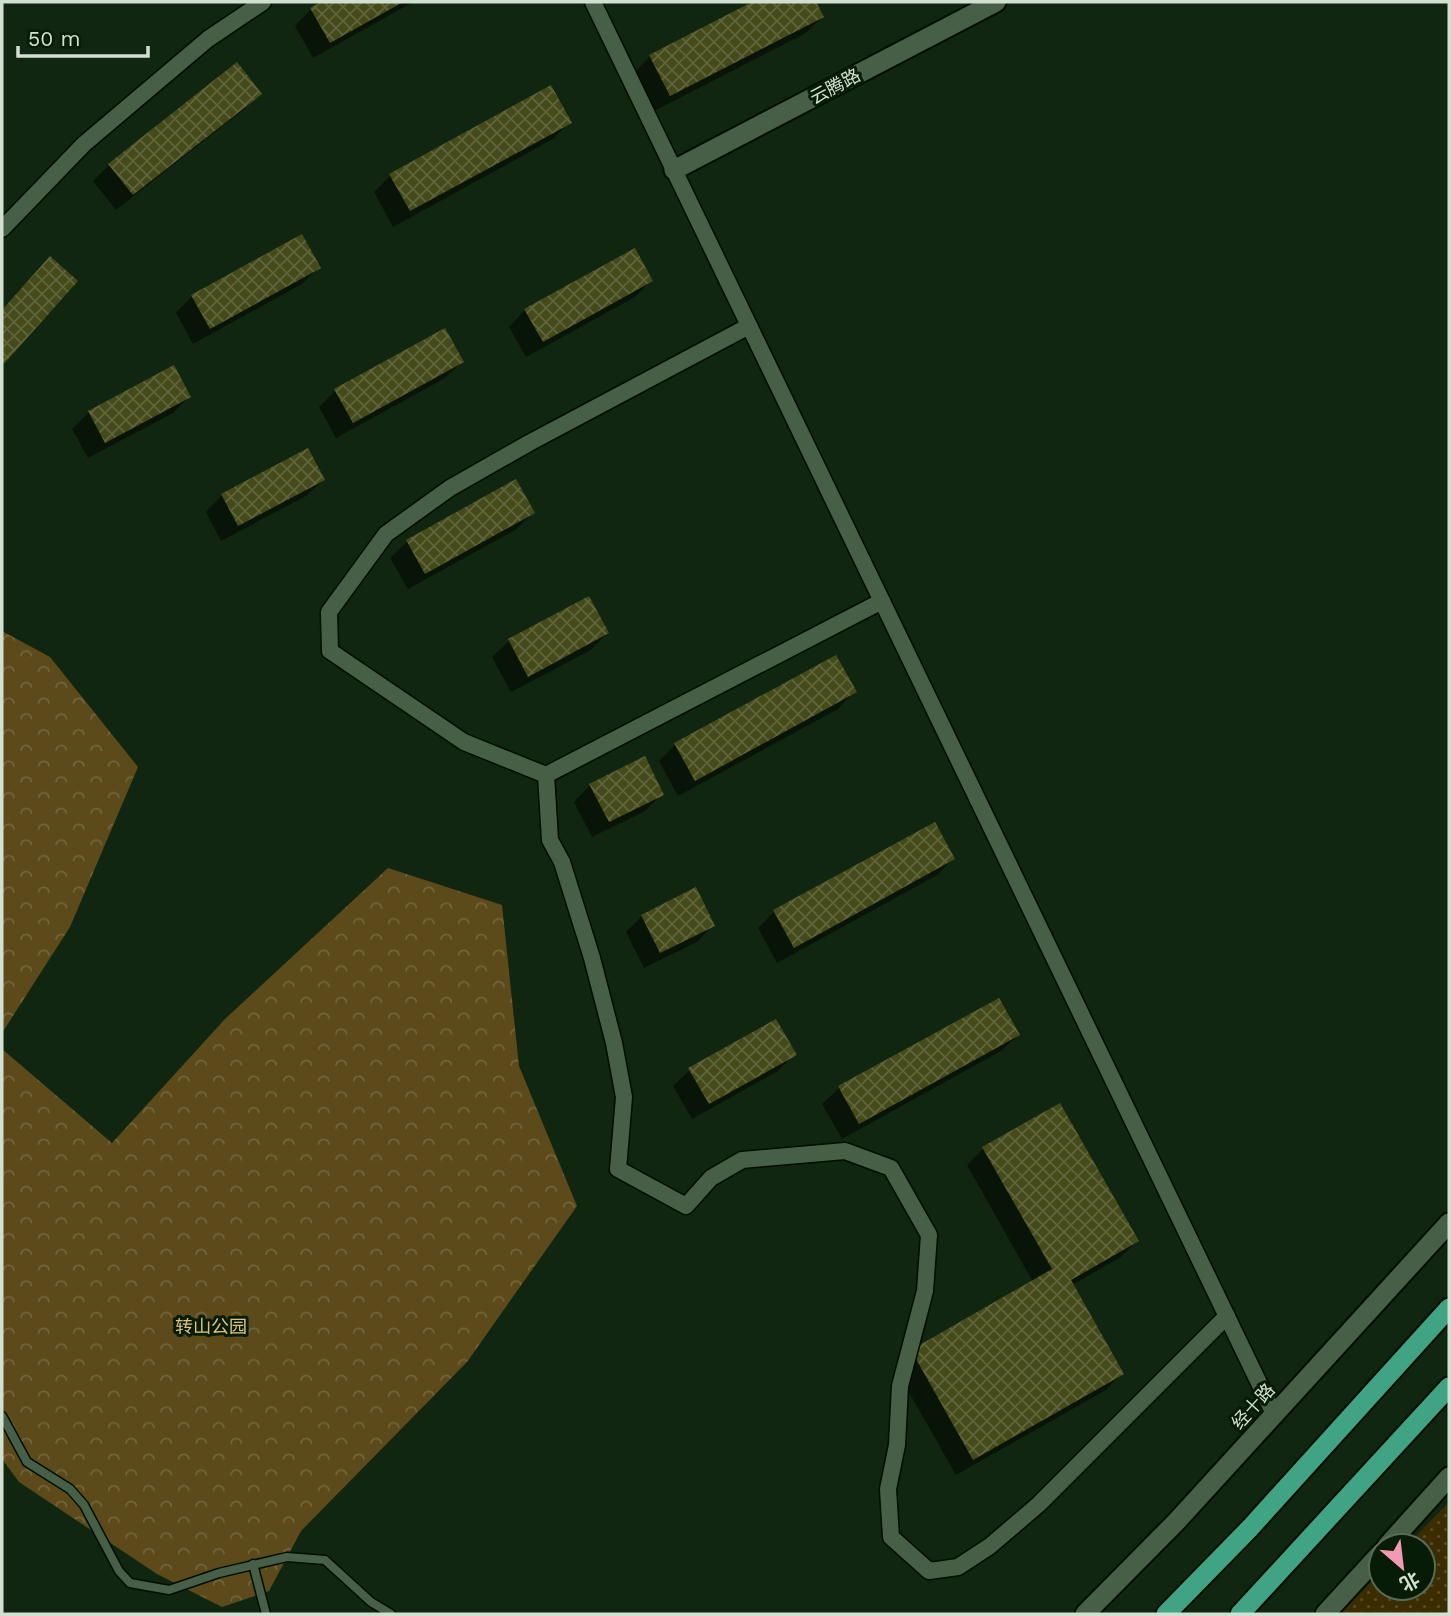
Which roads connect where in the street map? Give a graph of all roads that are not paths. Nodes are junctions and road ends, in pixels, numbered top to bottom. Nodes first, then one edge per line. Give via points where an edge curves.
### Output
1 (263, 2) edge
2 (593, 2) edge
3 (996, 2) edge
4 (674, 170) junction
5 (2, 229) edge
6 (749, 326) junction
7 (882, 601) junction
8 (546, 775) junction
9 (1449, 1223) edge
10 (1449, 1308) edge
11 (1227, 1316) junction
12 (1449, 1387) edge
13 (1274, 1414) junction
14 (2, 1416) edge
15 (1449, 1477) edge
16 (1400, 1532) edge
17 (253, 1564) junction
18 (1367, 1568) edge
19 (266, 1614) edge
20 (391, 1614) edge
21 (1085, 1614) edge
22 (1166, 1614) edge
23 (1240, 1614) edge
24 (1325, 1614) edge

1 - 5 street via 208,39 85,144
2 - 4 street
3 - 4 main road, 云腾路
4 - 6 street
6 - 7 street
6 - 8 street via 450,488 386,534 329,612 330,651 464,742
7 - 8 street
7 - 11 street
8 - 11 street via 551,840 593,958 624,1097 618,1170 686,1206 711,1178 742,1160 845,1152 891,1168 929,1235 925,1291 900,1386 897,1445 888,1489 891,1537 929,1571 958,1567 990,1546 1039,1504
9 - 13 main road, 经十路
10 - 22 highway
11 - 13 street
12 - 23 highway
13 - 21 main road, 经十路
14 - 17 lane via 27,1462 70,1489 84,1505 130,1583 169,1590
15 - 16 main road
17 - 19 lane
17 - 20 lane via 287,1557 325,1560
18 - 24 main road

